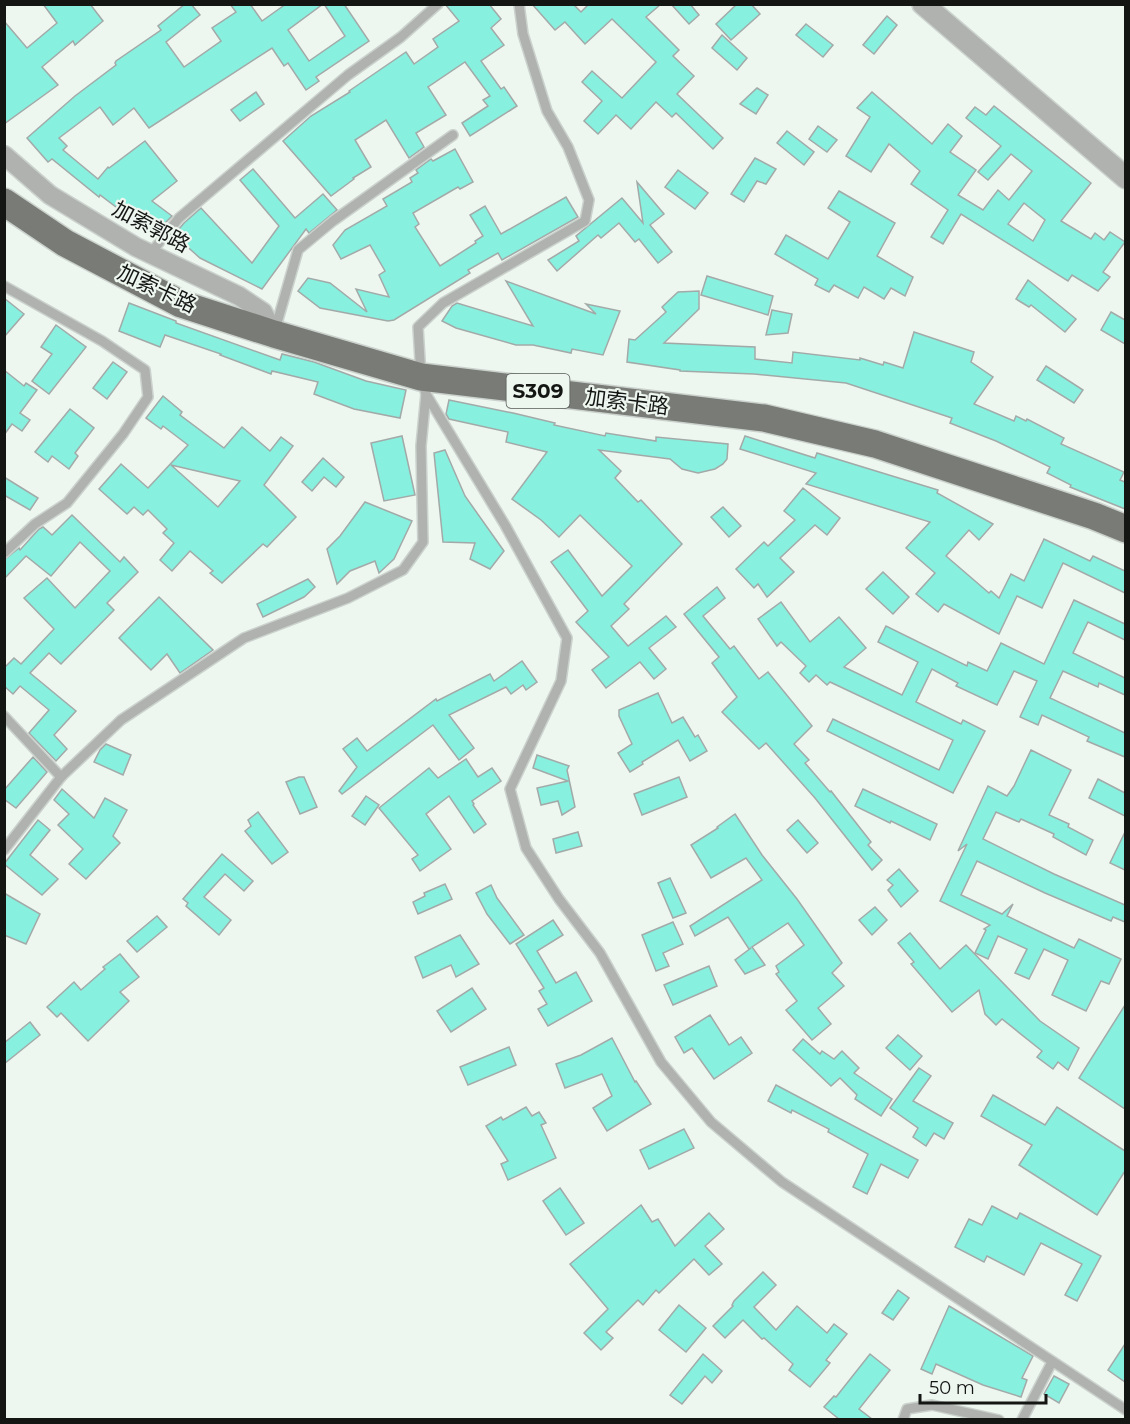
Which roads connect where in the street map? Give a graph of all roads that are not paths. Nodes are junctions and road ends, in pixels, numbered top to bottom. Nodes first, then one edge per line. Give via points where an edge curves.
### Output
1 (438, 4) edge
2 (519, 4) edge
3 (923, 4) edge
4 (453, 135) dead end
5 (4, 155) edge
6 (1125, 178) edge
7 (4, 202) edge
8 (150, 254) junction
9 (4, 286) edge
10 (274, 334) junction
11 (424, 385) junction
12 (1125, 529) edge
13 (4, 553) edge
14 (4, 716) edge
15 (61, 777) junction
16 (4, 850) edge
17 (1052, 1362) junction
18 (1125, 1410) edge
19 (903, 1419) edge
20 (999, 1419) edge
21 (1022, 1419) edge

1 - 8 lane via 179,218
2 - 11 lane via 547,111 568,147 589,200 585,221 443,303 418,327
3 - 6 street
4 - 10 lane via 298,250
5 - 8 street, 加索郭路 via 50,195
7 - 10 main road, 加索卡路 / S309 via 65,243 181,304
8 - 10 street, 加索郭路 via 239,296 263,312
9 - 13 lane via 145,370 148,397 67,503
10 - 11 main road, 加索卡路 / S309
11 - 12 main road, 加索卡路 / S309 via 764,418 875,444
11 - 15 lane via 423,542 403,570 348,598 244,638 121,720
11 - 17 lane via 567,638 561,681 510,789 526,848 600,953 661,1062 711,1122 782,1182
14 - 15 lane
15 - 16 lane
17 - 18 lane
17 - 21 lane
19 - 20 lane via 907,1409 932,1405

